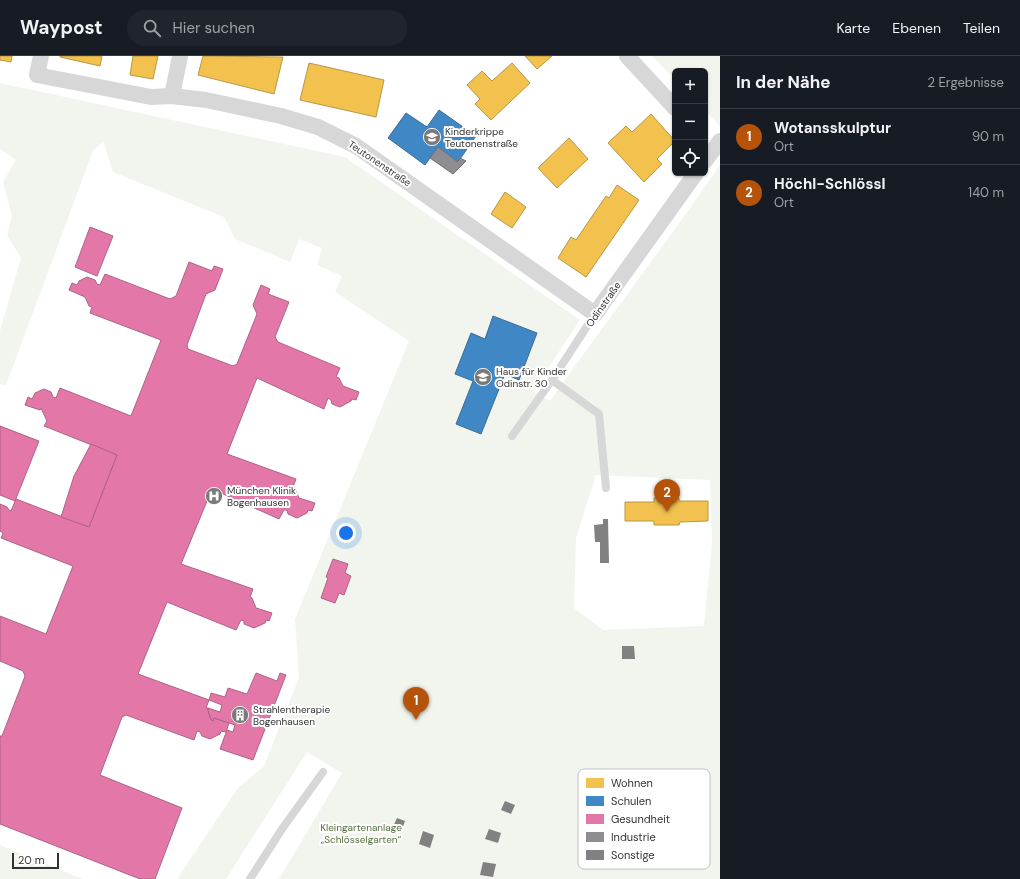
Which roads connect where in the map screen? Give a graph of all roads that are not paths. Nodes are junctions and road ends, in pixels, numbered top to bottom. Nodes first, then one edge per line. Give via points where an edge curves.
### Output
1 (41, 56) edge
2 (180, 56) edge
3 (627, 56) edge
4 (172, 96) junction
5 (672, 105) edge
6 (694, 176) edge
7 (595, 314) junction
8 (552, 380) junction
9 (512, 436) dead end
10 (606, 488) dead end
11 (324, 772) dead end
12 (250, 879) edge

1 - 4 street, Teutonenstraße via 37,74 151,96
2 - 4 street
3 - 5 street
4 - 7 street, Teutonenstraße via 206,100 282,116 318,127 356,146
6 - 7 street, Odinstraße
7 - 8 lane, Odinstraße
8 - 9 lane, Odinstraße
8 - 10 lane via 600,414
11 - 12 lane via 282,829

